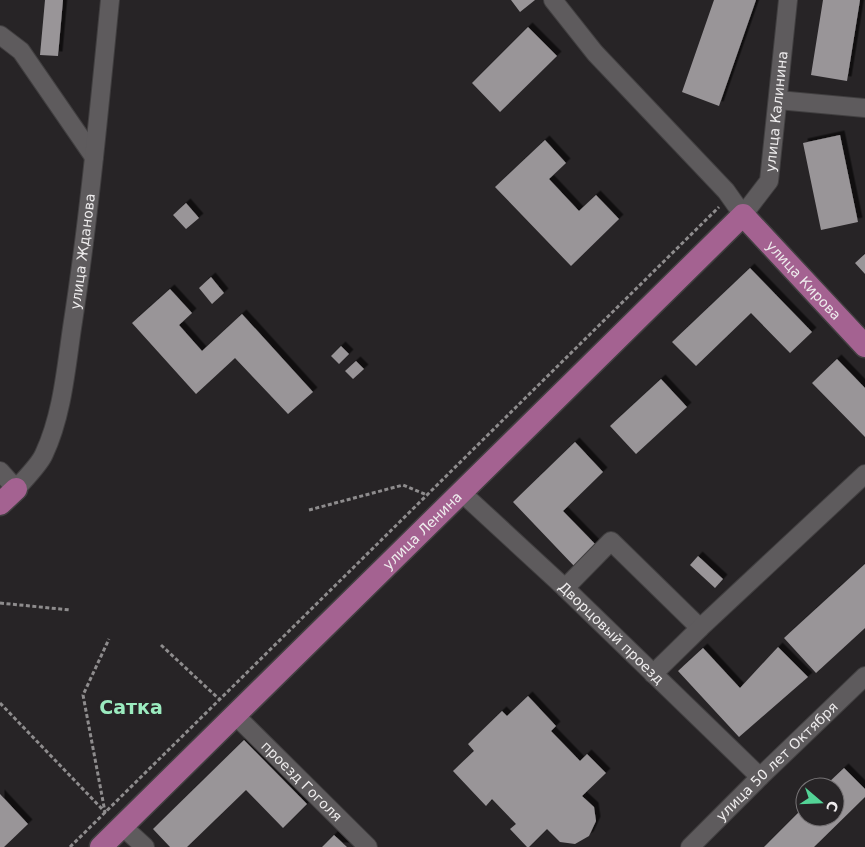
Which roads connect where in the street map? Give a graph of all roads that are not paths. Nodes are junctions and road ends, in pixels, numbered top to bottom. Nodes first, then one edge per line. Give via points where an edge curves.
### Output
1 (110, 0) edge
2 (553, 0) edge
3 (788, 0) edge
4 (0, 35) edge
5 (778, 100) junction
6 (865, 108) edge
7 (94, 157) junction
8 (743, 214) junction
9 (865, 346) edge
10 (0, 471) edge
11 (865, 474) edge
12 (461, 492) junction
13 (8, 497) edge
14 (565, 588) junction
15 (700, 628) junction
16 (653, 674) junction
17 (865, 676) edge
18 (227, 707) junction
19 (760, 777) junction
20 (122, 826) junction
21 (101, 847) edge
22 (145, 847) edge
23 (368, 847) edge
24 (690, 847) edge

1 - 7 street, улица Жданова
2 - 8 street via 595,53 697,159
3 - 5 street, улица Калинина
4 - 7 street via 21,51
5 - 6 street
5 - 8 street, улица Калинина via 769,181
7 - 13 street, улица Жданова via 75,310 55,426 44,456
8 - 9 main road, улица Кирова
8 - 12 main road, улица Ленина
10 - 13 street
11 - 15 street
12 - 14 street, Дворцовый проезд
12 - 18 main road, улица Ленина
14 - 15 street via 611,541
14 - 16 street, Дворцовый проезд
15 - 16 street
16 - 19 street, Дворцовый проезд
17 - 19 street, улица 50 лет Октября
18 - 20 main road, улица Ленина
18 - 23 street, проезд Гоголя
19 - 24 street, улица 50 лет Октября
20 - 21 main road, улица Ленина
20 - 22 street

